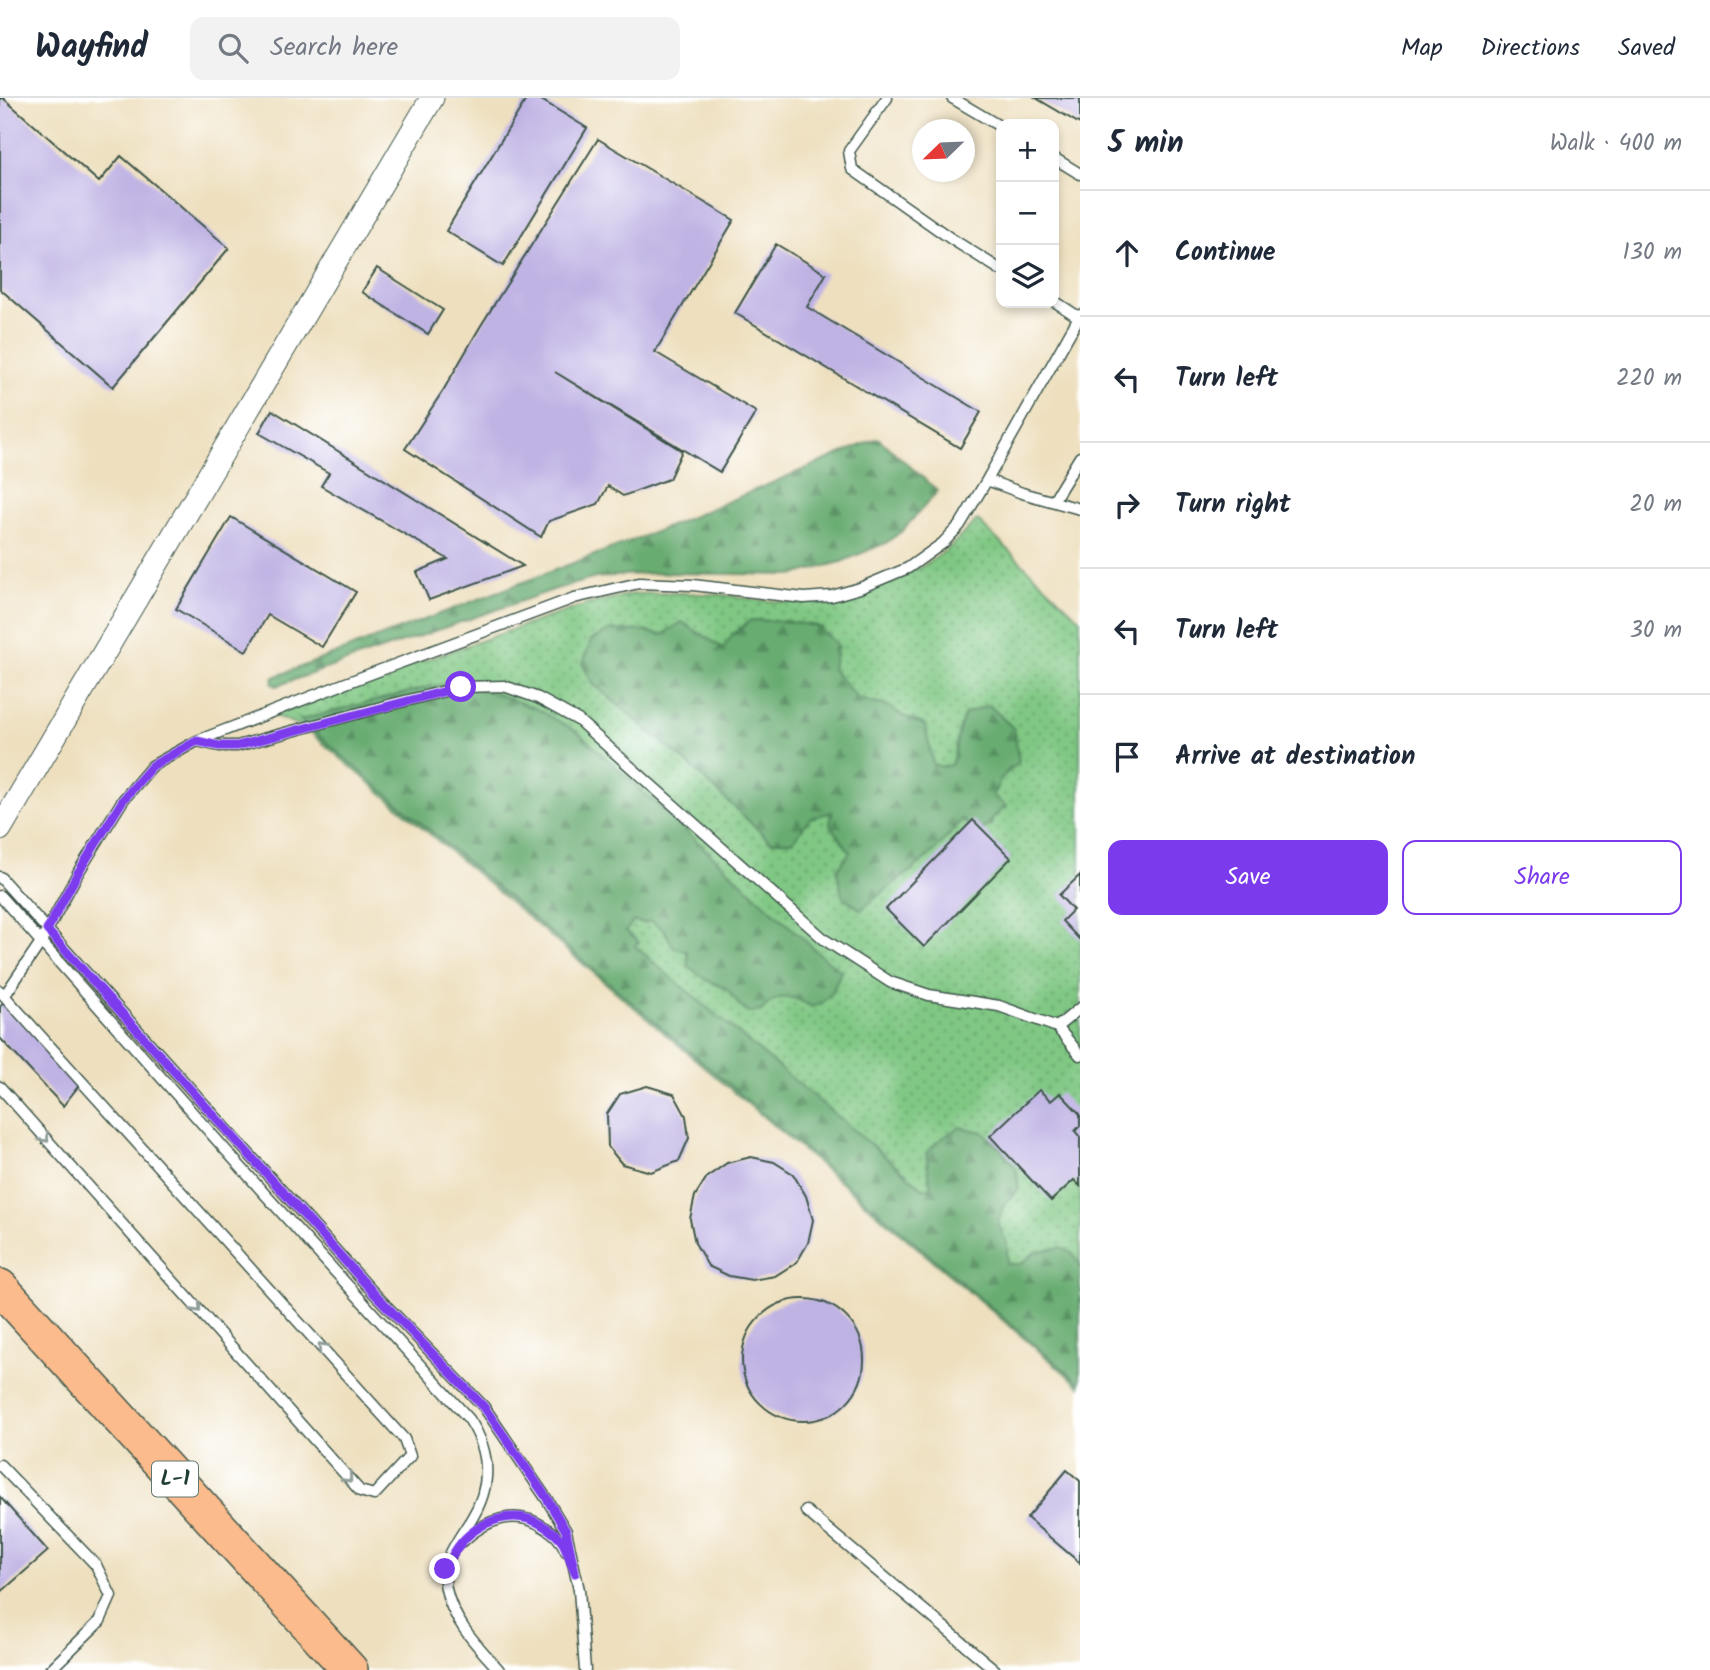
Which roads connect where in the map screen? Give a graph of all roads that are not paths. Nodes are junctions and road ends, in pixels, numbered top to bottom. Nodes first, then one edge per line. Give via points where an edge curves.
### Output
1 (432, 98) edge
2 (887, 98) edge
3 (952, 98) edge
4 (996, 124) edge
5 (1059, 161) edge
6 (1080, 174) edge
7 (996, 267) edge
8 (1059, 305) edge
9 (1080, 317) edge
10 (1080, 457) edge
11 (987, 480) junction
12 (1053, 501) junction
13 (1080, 509) edge
14 (197, 741) junction
15 (0, 829) edge
16 (0, 877) edge
17 (0, 896) edge
18 (47, 930) junction
19 (41, 942) junction
20 (3, 993) edge
21 (1080, 1008) edge
22 (1057, 1027) junction
23 (1080, 1055) edge
24 (0, 1087) edge
25 (0, 1287) edge
26 (0, 1465) edge
27 (806, 1511) dead end
28 (575, 1573) junction
29 (445, 1578) junction
30 (50, 1670) edge
31 (349, 1670) edge
32 (499, 1670) edge
33 (585, 1670) edge
34 (995, 1670) edge

1 - 15 street
2 - 7 lane via 849,151 852,169
3 - 4 lane
5 - 6 lane
8 - 9 lane
9 - 11 lane
10 - 12 lane
11 - 12 lane
11 - 14 lane via 960,525 943,543 908,568 860,588 804,598 639,583 573,598
12 - 13 lane
14 - 18 lane via 152,766 123,800
14 - 22 lane via 237,746 461,687 504,686 578,720 825,940 890,982 929,995 999,1006
16 - 18 lane
17 - 19 lane
18 - 19 lane
18 - 28 lane via 372,1291 484,1407 566,1531
19 - 20 lane
19 - 29 lane via 477,1430 487,1464 483,1492 449,1554
24 -> 20 lane via 360,1491 374,1495 410,1457 404,1439
21 - 22 lane
22 - 23 lane
25 - 31 main road, L-1
26 - 30 lane via 96,1565 111,1596 100,1620
27 - 34 lane
28 - 29 lane via 555,1534 532,1520 507,1517 483,1525 462,1542
28 - 33 lane
29 - 32 lane via 453,1610 465,1631

